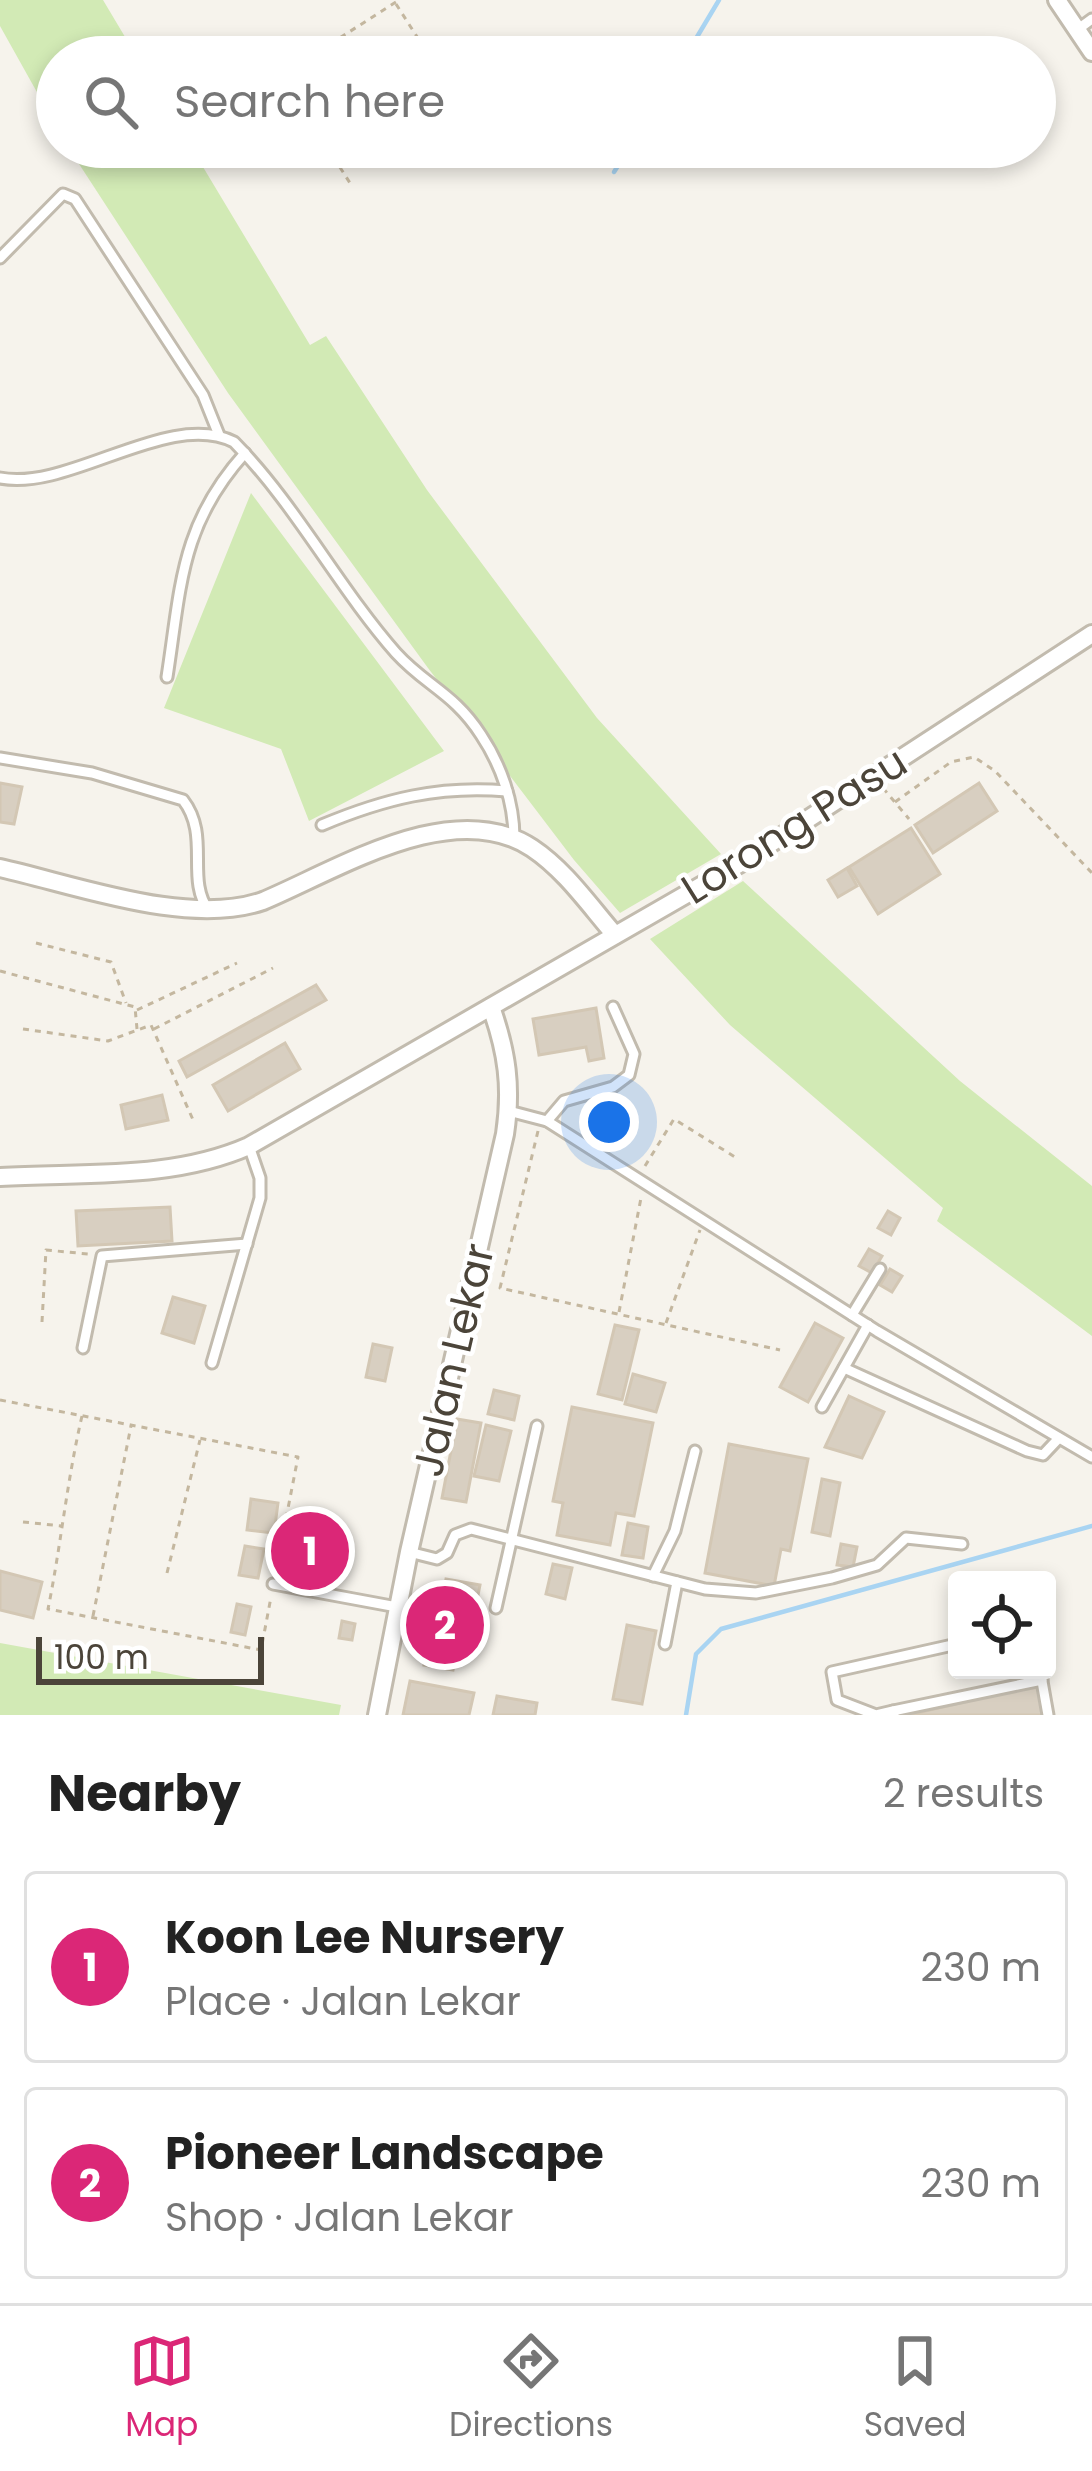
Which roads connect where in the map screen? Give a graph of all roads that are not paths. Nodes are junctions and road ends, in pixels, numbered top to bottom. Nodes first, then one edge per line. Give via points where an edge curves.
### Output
1 (1057, 0) edge
2 (1084, 24) edge
3 (1092, 52) edge
4 (0, 258) edge
5 (219, 435) junction
6 (245, 453) junction
7 (0, 478) edge
8 (1092, 634) edge
9 (167, 677) dead end
10 (0, 758) edge
11 (507, 791) junction
12 (322, 825) dead end
13 (514, 838) junction
14 (0, 868) edge
15 (210, 912) junction
16 (615, 934) junction
17 (613, 1006) dead end
18 (491, 1007) junction
19 (509, 1111) junction
20 (547, 1120) junction
21 (249, 1146) junction
22 (0, 1177) edge
23 (247, 1244) junction
24 (880, 1269) dead end
25 (852, 1315) junction
26 (868, 1325) junction
27 (83, 1348) dead end
28 (212, 1363) dead end
29 (844, 1368) junction
30 (822, 1407) dead end
31 (536, 1426) dead end
32 (1059, 1438) junction
33 (695, 1451) dead end
34 (1092, 1457) edge
35 (511, 1539) junction
36 (962, 1544) dead end
37 (409, 1552) junction
38 (653, 1576) junction
39 (676, 1582) junction
40 (274, 1584) road end
41 (397, 1607) junction
42 (496, 1608) dead end
43 (664, 1644) dead end
44 (948, 1646) edge
45 (1025, 1679) edge
46 (1042, 1679) edge
47 (893, 1713) edge
48 (377, 1715) edge
49 (1048, 1715) edge

1 - 2 street
2 - 3 street
4 - 5 lane via 63,194 76,199 191,376
5 - 6 lane
5 - 7 lane via 123,451 30,480
6 - 9 lane via 196,524
6 - 11 lane via 398,654 470,718
8 - 16 street, Lorong Pasu via 739,864
10 - 15 lane via 183,800 197,825 200,894
11 - 12 lane via 431,790
11 - 13 lane
13 - 15 street via 460,827 418,835 241,909
13 - 16 street via 558,869
14 - 15 street
16 - 18 street, Lorong Pasu
17 - 20 lane via 634,1054 628,1075 570,1098
18 - 19 street, Jalan Lekar via 508,1056
18 - 21 street, Lorong Pasu
19 - 20 lane
19 - 37 street, Jalan Lekar
20 - 25 lane
21 - 22 street, Lorong Pasu via 167,1169
21 - 23 lane via 260,1188
23 - 27 lane via 102,1256
23 - 28 lane
24 - 25 lane
25 - 26 lane
26 - 29 lane
26 - 32 lane
29 - 30 lane
29 - 32 lane via 1028,1451 1043,1454
31 - 35 lane
32 - 34 lane
33 - 38 lane via 675,1531
35 - 37 lane via 466,1530 441,1558
35 - 38 lane
35 - 42 lane
36 - 39 lane via 906,1538 877,1565 775,1591 741,1594
37 - 41 street, Jalan Lekar
38 - 39 lane
39 - 43 lane
40 - 41 lane
41 - 48 street, Jalan Lekar
44 - 47 lane via 832,1672 837,1700
45 - 47 lane
46 - 49 lane

